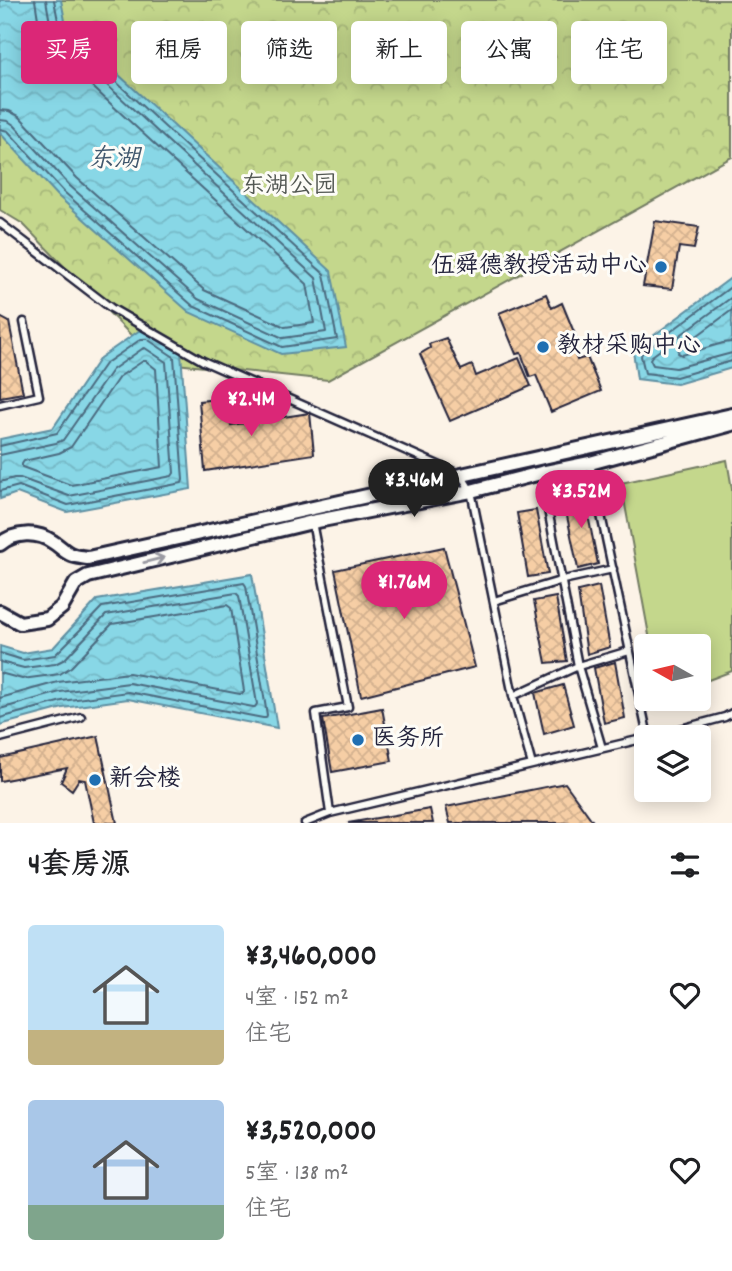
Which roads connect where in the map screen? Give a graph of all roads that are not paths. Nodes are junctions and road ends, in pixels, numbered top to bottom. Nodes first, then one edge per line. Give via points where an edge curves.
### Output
1 (0, 223) edge
2 (12, 232) junction
3 (0, 233) edge
4 (24, 322) dead end
5 (0, 405) edge
6 (732, 415) edge
7 (732, 424) edge
8 (590, 463) junction
9 (541, 473) junction
10 (461, 475) junction
11 (471, 491) junction
12 (312, 522) junction
13 (0, 544) edge
14 (613, 569) junction
15 (563, 580) junction
16 (494, 601) junction
17 (0, 612) edge
18 (629, 652) junction
19 (578, 666) junction
20 (513, 696) junction
21 (732, 713) edge
22 (80, 717) dead end
23 (645, 725) edge
24 (694, 725) edge
25 (0, 738) edge
26 (634, 740) edge
27 (602, 748) junction
28 (532, 765) junction
29 (330, 813) junction
30 (305, 823) edge

1 - 2 lane
2 - 3 lane
2 - 10 lane via 111,308 203,361
4 - 5 lane via 39,396
6 - 10 street
7 - 8 street
8 - 9 street
8 - 14 lane
9 - 11 street
9 - 15 lane
10 - 11 lane
10 - 13 street via 89,558 75,557 37,534
11 - 12 street
11 - 16 lane
17 -> 12 street via 20,622 47,619 62,607 76,583 88,576
12 - 29 lane via 348,707 316,713
14 - 15 lane
14 - 18 lane
15 - 16 lane
15 - 19 lane
16 - 20 lane
18 - 19 lane
18 - 23 lane
19 - 20 lane
19 - 27 lane
20 - 28 lane
21 - 24 lane
22 - 25 lane
26 - 27 lane
27 - 28 lane
28 - 29 lane
29 - 30 lane

